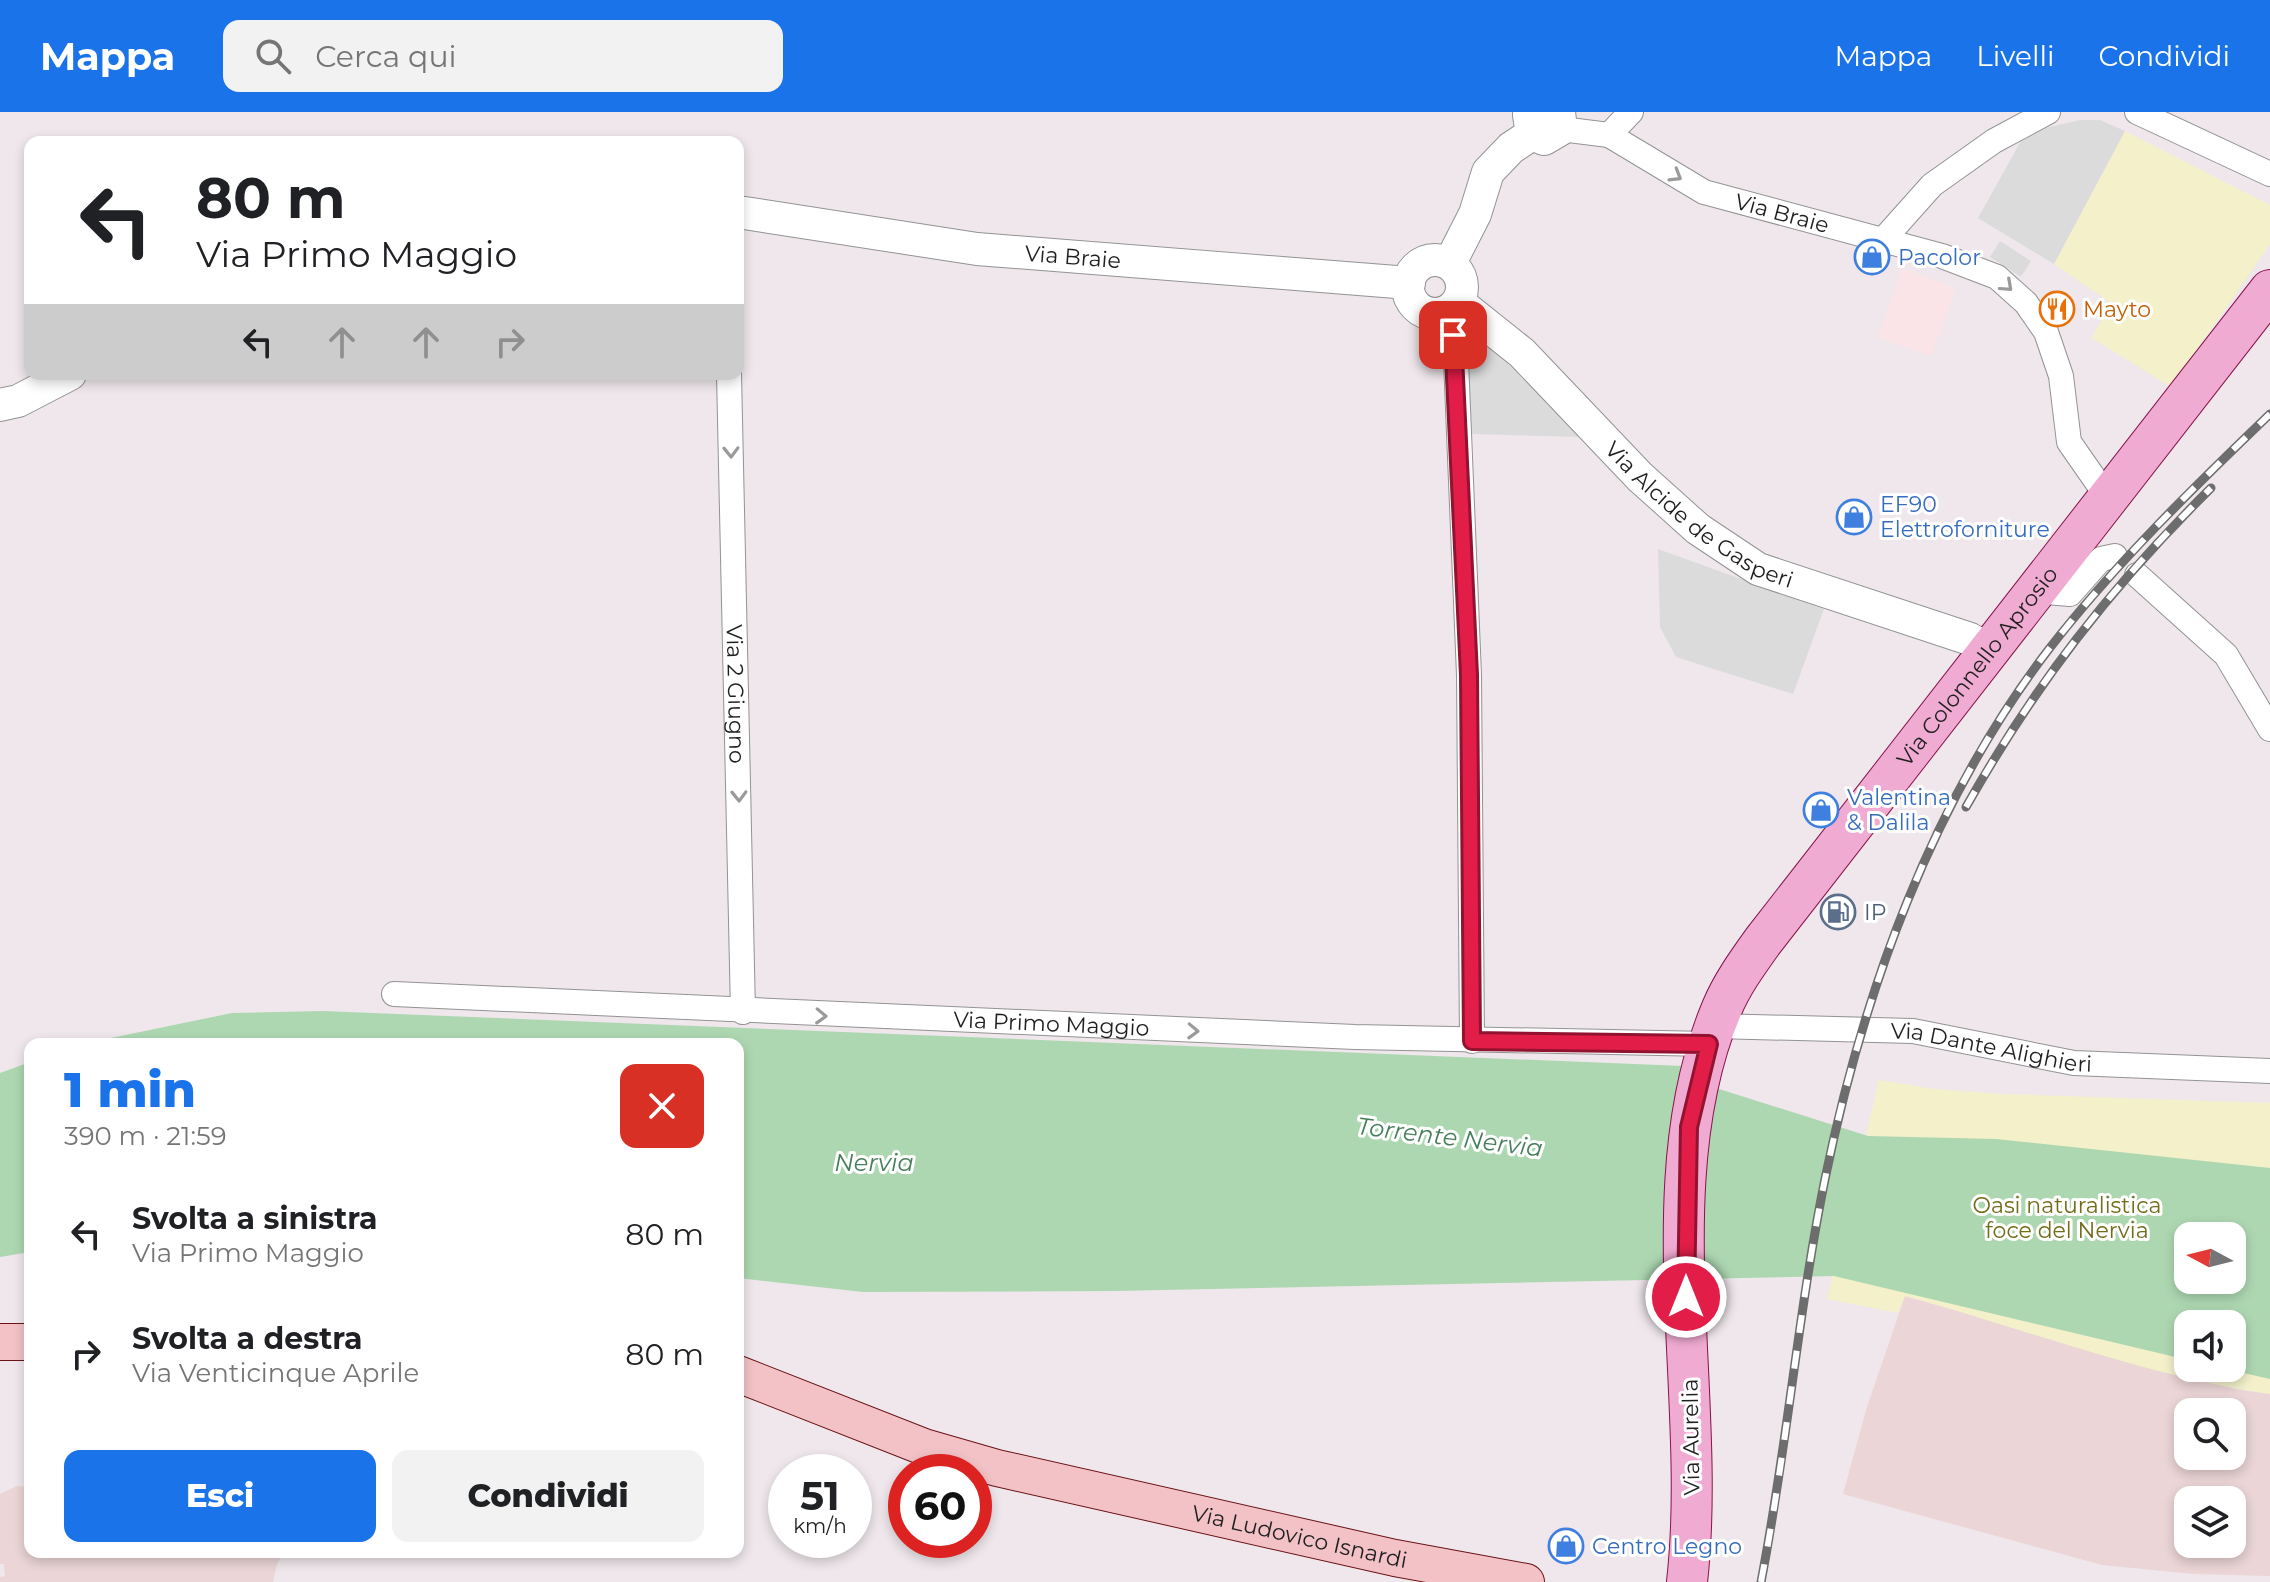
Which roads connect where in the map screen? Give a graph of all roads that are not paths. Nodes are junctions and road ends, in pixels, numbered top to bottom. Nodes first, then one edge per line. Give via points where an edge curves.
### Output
1 (1631, 112) edge
2 (2048, 112) edge
3 (2137, 112) edge
4 (1546, 122) edge
5 (1609, 135) junction
6 (2270, 174) edge
7 (744, 213) edge
8 (1882, 241) junction
9 (1450, 263) junction
10 (1409, 283) junction
11 (2270, 290) edge
12 (1454, 306) junction
13 (58, 380) edge
14 (729, 380) edge
15 (0, 405) edge
16 (2108, 498) junction
17 (2115, 556) dead end
18 (2137, 575) dead end
19 (2034, 591) junction
20 (1988, 649) junction
21 (2270, 729) edge
22 (394, 994) dead end
23 (743, 1012) junction
24 (1472, 1041) junction
25 (1710, 1041) junction
26 (2270, 1071) edge
27 (0, 1342) edge
28 (24, 1342) edge
29 (744, 1376) edge
30 (1526, 1582) edge
31 (1687, 1582) edge

1 - 5 street
2 - 8 street via 1994,141 1932,185
3 - 6 street
4 - 5 street, Via Braie
4 - 9 street via 1488,172 1475,214
5 -> 8 street, Via Braie via 1704,192
7 - 10 street, Via Braie via 977,249
8 -> 16 street, Via Braie via 1997,277 2026,303 2046,332 2061,376 2069,442
9 - 10 street via 1424,262
9 - 12 street via 1463,288
10 - 12 street via 1411,298 1421,310 1435,314
11 - 16 main road, Via Colonnello Aprosio
12 - 20 street, Via Alcide de Gasperi via 1522,353 1640,477 1698,529 1758,569
12 - 24 street via 1469,675
13 - 15 street
14 -> 23 street, Via 2 Giugno
16 - 19 main road, Via Colonnello Aprosio
17 - 19 street via 2101,559 2070,594
18 - 21 street via 2226,655
19 - 20 main road, Via Colonnello Aprosio
20 - 25 main road, Via Colonnello Aprosio via 1763,941 1734,984
22 - 23 street, Via Primo Maggio
23 -> 24 street, Via Primo Maggio
24 - 25 street, Via Primo Maggio
25 - 26 street, Via Dante Alighieri via 1913,1031 2074,1063
25 - 31 main road, Via Aurelia via 1694,1100 1686,1169 1693,1521
27 - 28 main road
29 - 30 main road, Via Ludovico Isnardi via 924,1447 1395,1558

